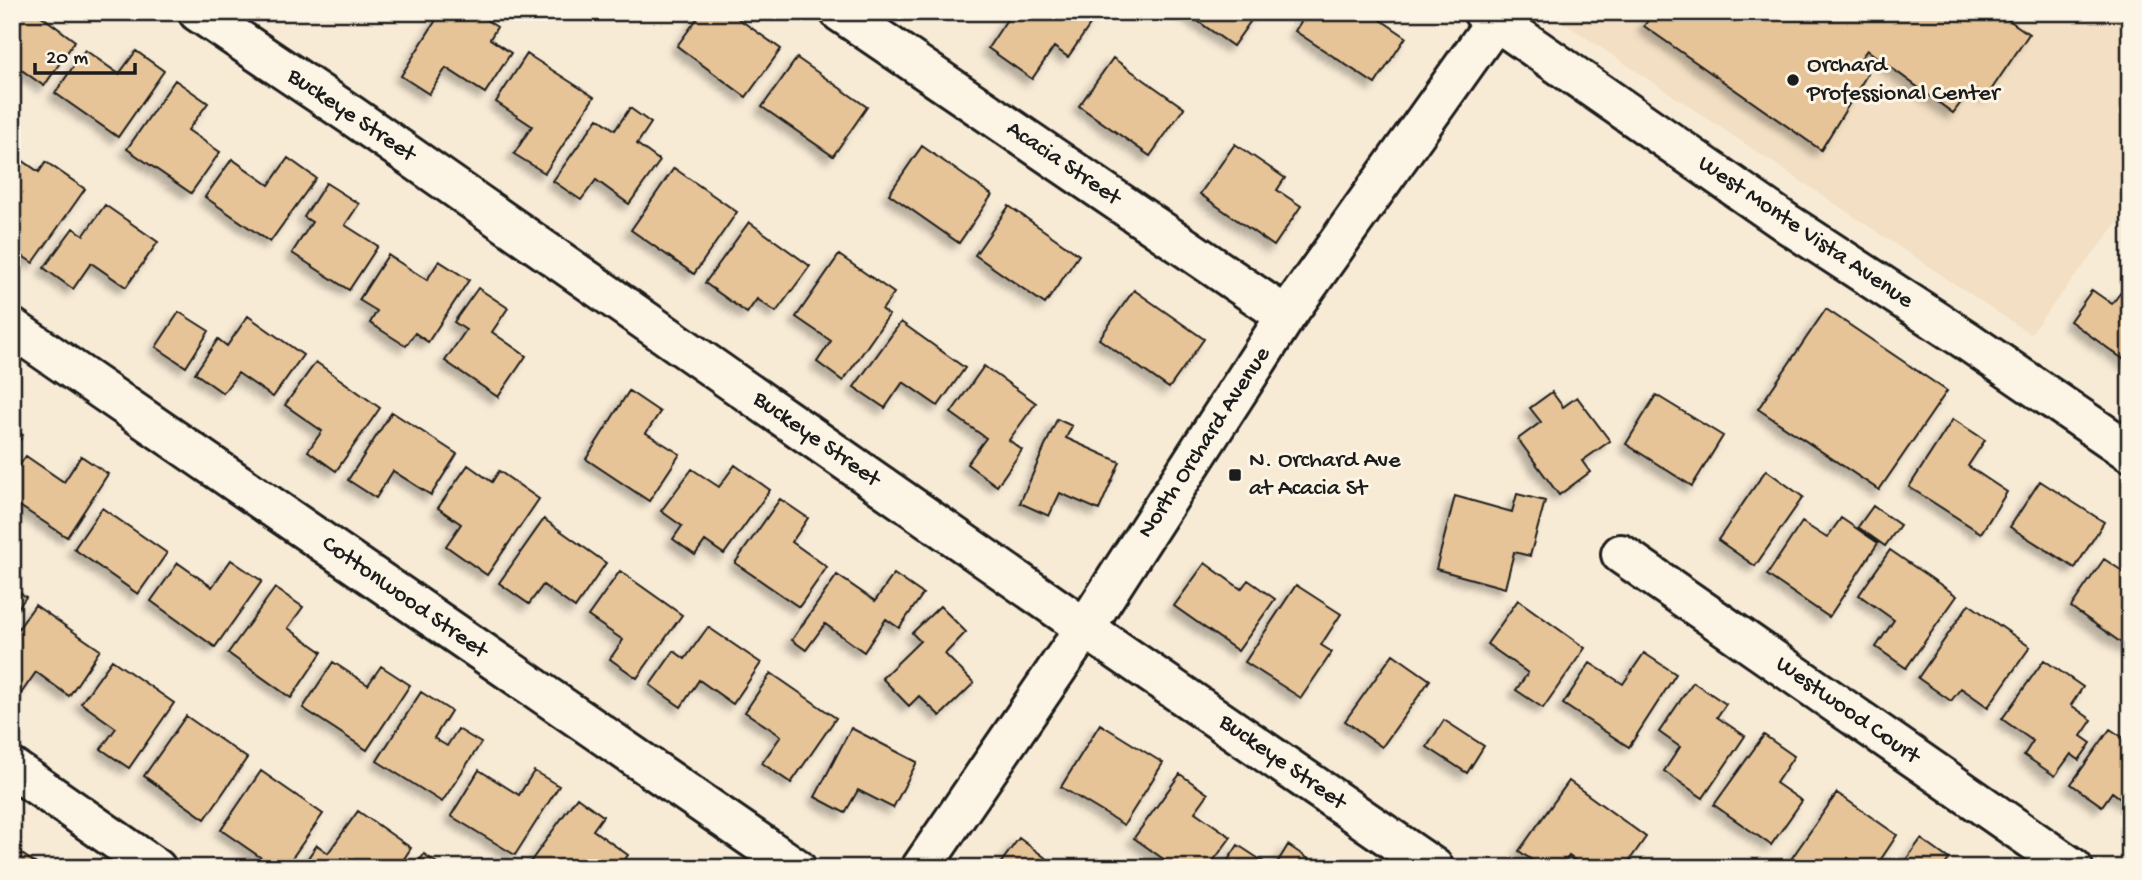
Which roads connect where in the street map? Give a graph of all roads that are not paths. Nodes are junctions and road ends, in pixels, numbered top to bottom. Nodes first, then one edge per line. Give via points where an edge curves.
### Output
1 (198, 12) edge
2 (840, 12) edge
3 (1493, 15) edge
4 (1286, 316) junction
5 (12, 328) edge
6 (2130, 452) edge
7 (1621, 554) dead end
8 (1085, 628) junction
9 (12, 768) edge
10 (2060, 864) edge
11 (156, 868) edge
12 (796, 868) edge
13 (920, 868) edge
14 (1434, 868) edge

1 - 8 street, Buckeye Street
2 - 4 street, Acacia Street
3 - 4 street, North Orchard Avenue
3 - 6 street, West Monte Vista Avenue via 1788,225
4 - 8 street, North Orchard Avenue
5 - 12 street, Cottonwood Street
7 - 10 street, Westwood Court
8 - 13 street, North Orchard Avenue
8 - 14 street, Buckeye Street
9 - 11 street

